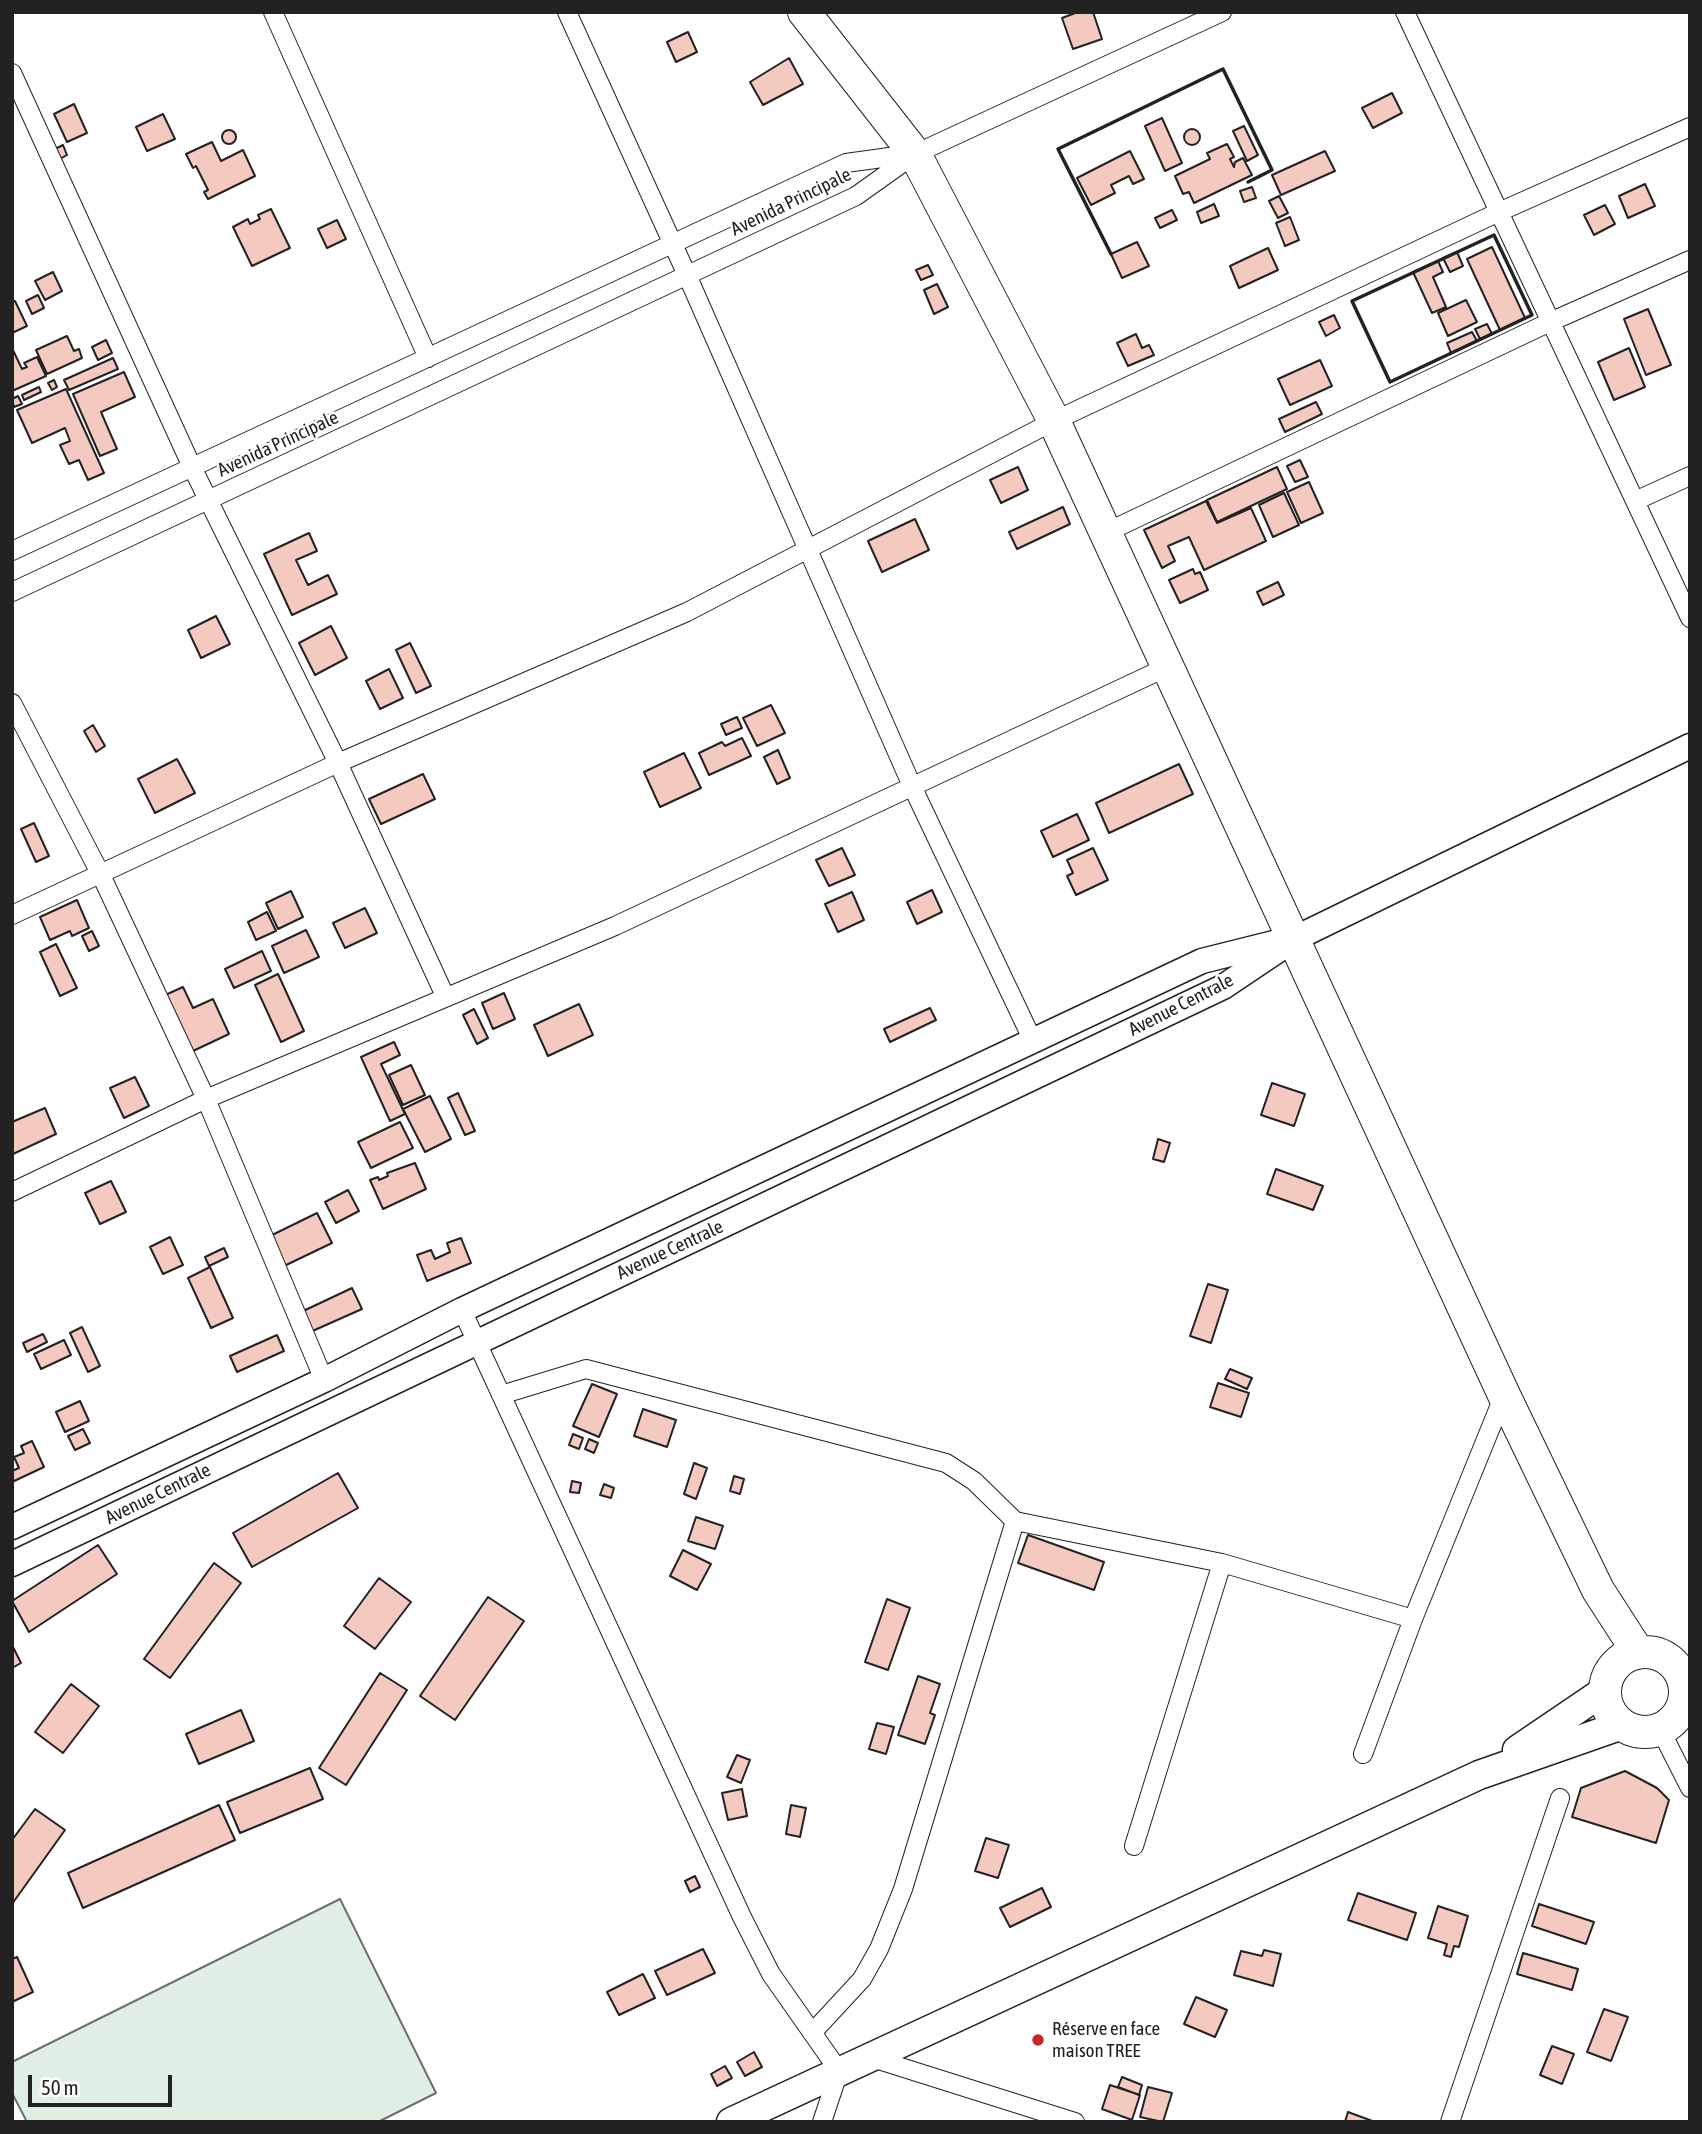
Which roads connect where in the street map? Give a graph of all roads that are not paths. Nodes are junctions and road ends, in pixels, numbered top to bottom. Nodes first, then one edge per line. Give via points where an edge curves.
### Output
1 (273, 12) edge
2 (566, 12) edge
3 (804, 12) edge
4 (1222, 12) edge
5 (1405, 12) edge
6 (12, 73) edge
7 (1690, 127) edge
8 (915, 154) junction
9 (1499, 212) junction
10 (673, 244) junction
11 (1690, 260) edge
12 (687, 275) junction
13 (1550, 322) junction
14 (428, 358) junction
15 (1055, 421) junction
16 (192, 467) junction
17 (1690, 476) edge
18 (208, 500) junction
19 (1635, 501) junction
20 (1105, 533) junction
21 (808, 547) junction
22 (12, 551) edge
23 (12, 592) edge
24 (1690, 618) edge
25 (1167, 667) junction
26 (12, 703) edge
27 (1690, 746) edge
28 (338, 763) junction
29 (912, 786) junction
30 (101, 875) junction
31 (12, 915) edge
32 (1296, 938) junction
33 (445, 996) junction
34 (1032, 1041) junction
35 (205, 1099) junction
36 (12, 1192) edge
37 (462, 1310) junction
38 (476, 1342) junction
39 (324, 1380) junction
40 (500, 1395) junction
41 (1504, 1395) junction
42 (1015, 1521) junction
43 (12, 1527) edge
44 (1222, 1563) junction
45 (12, 1564) edge
46 (1598, 1590) junction
47 (1413, 1619) junction
48 (1664, 1653) edge
49 (1608, 1680) junction
50 (1687, 1695) edge
51 (1622, 1725) junction
52 (1660, 1729) junction
53 (1363, 1754) dead end
54 (1479, 1775) junction
55 (1690, 1788) edge
56 (1560, 1798) dead end
57 (1134, 1846) dead end
58 (811, 2033) junction
59 (869, 2057) junction
60 (839, 2071) junction
61 (1028, 2114) edge
62 (731, 2122) edge
63 (822, 2122) edge
64 (1075, 2122) edge
65 (1450, 2122) edge

1 - 14 street
2 - 10 street
3 - 8 highway
4 - 8 street
5 - 9 street
6 - 16 street
7 - 9 street
8 - 10 street, Avenida Principale via 846,163
8 - 12 street, Avenida Principale via 856,196
8 - 15 highway
9 - 13 street
9 - 15 street
10 - 12 street
10 - 14 street, Avenida Principale
11 - 13 street
12 - 18 street, Avenida Principale
12 - 21 street
13 - 19 street
13 - 20 street
14 - 16 street, Avenida Principale
15 - 20 highway
15 - 21 street
16 - 18 street
16 - 22 street, Avenida Principale
17 - 19 street
18 - 23 street, Avenida Principale
18 - 28 street
19 - 24 street
20 - 25 highway
21 - 28 street via 687,612
21 - 29 street
25 - 29 street
25 - 32 highway
26 - 30 street
27 - 32 street
28 - 30 street
28 - 33 street
29 - 33 street via 615,926
29 - 34 street
30 - 31 street
30 - 35 street
32 - 34 street, Avenue Centrale via 1202,961
32 - 38 street, Avenue Centrale via 1223,988
32 - 41 highway
33 - 35 street
34 - 37 street, Avenue Centrale
35 - 36 street
35 - 39 street
37 - 38 street
37 - 39 street, Avenue Centrale
38 - 40 street
38 - 45 street, Avenue Centrale
39 - 43 street, Avenue Centrale
40 - 42 street via 586,1369 946,1463 974,1481
40 - 58 street via 742,1917 771,1974
41 - 46 highway
41 - 47 street
42 - 44 street
42 - 58 street via 903,1889 862,1979
44 - 47 street
44 - 57 street
46 - 48 highway
46 - 49 highway
47 - 53 street
48 - 49 highway via 1623,1657
48 - 50 highway via 1677,1667
49 - 51 highway via 1612,1716
49 - 54 main road
50 - 52 highway via 1676,1716
51 - 52 highway via 1634,1731
51 - 54 main road
52 - 55 street
54 - 59 main road
56 - 65 street
58 - 60 street
59 - 60 main road
59 - 61 street
60 - 62 main road
60 - 63 street
61 - 64 street

